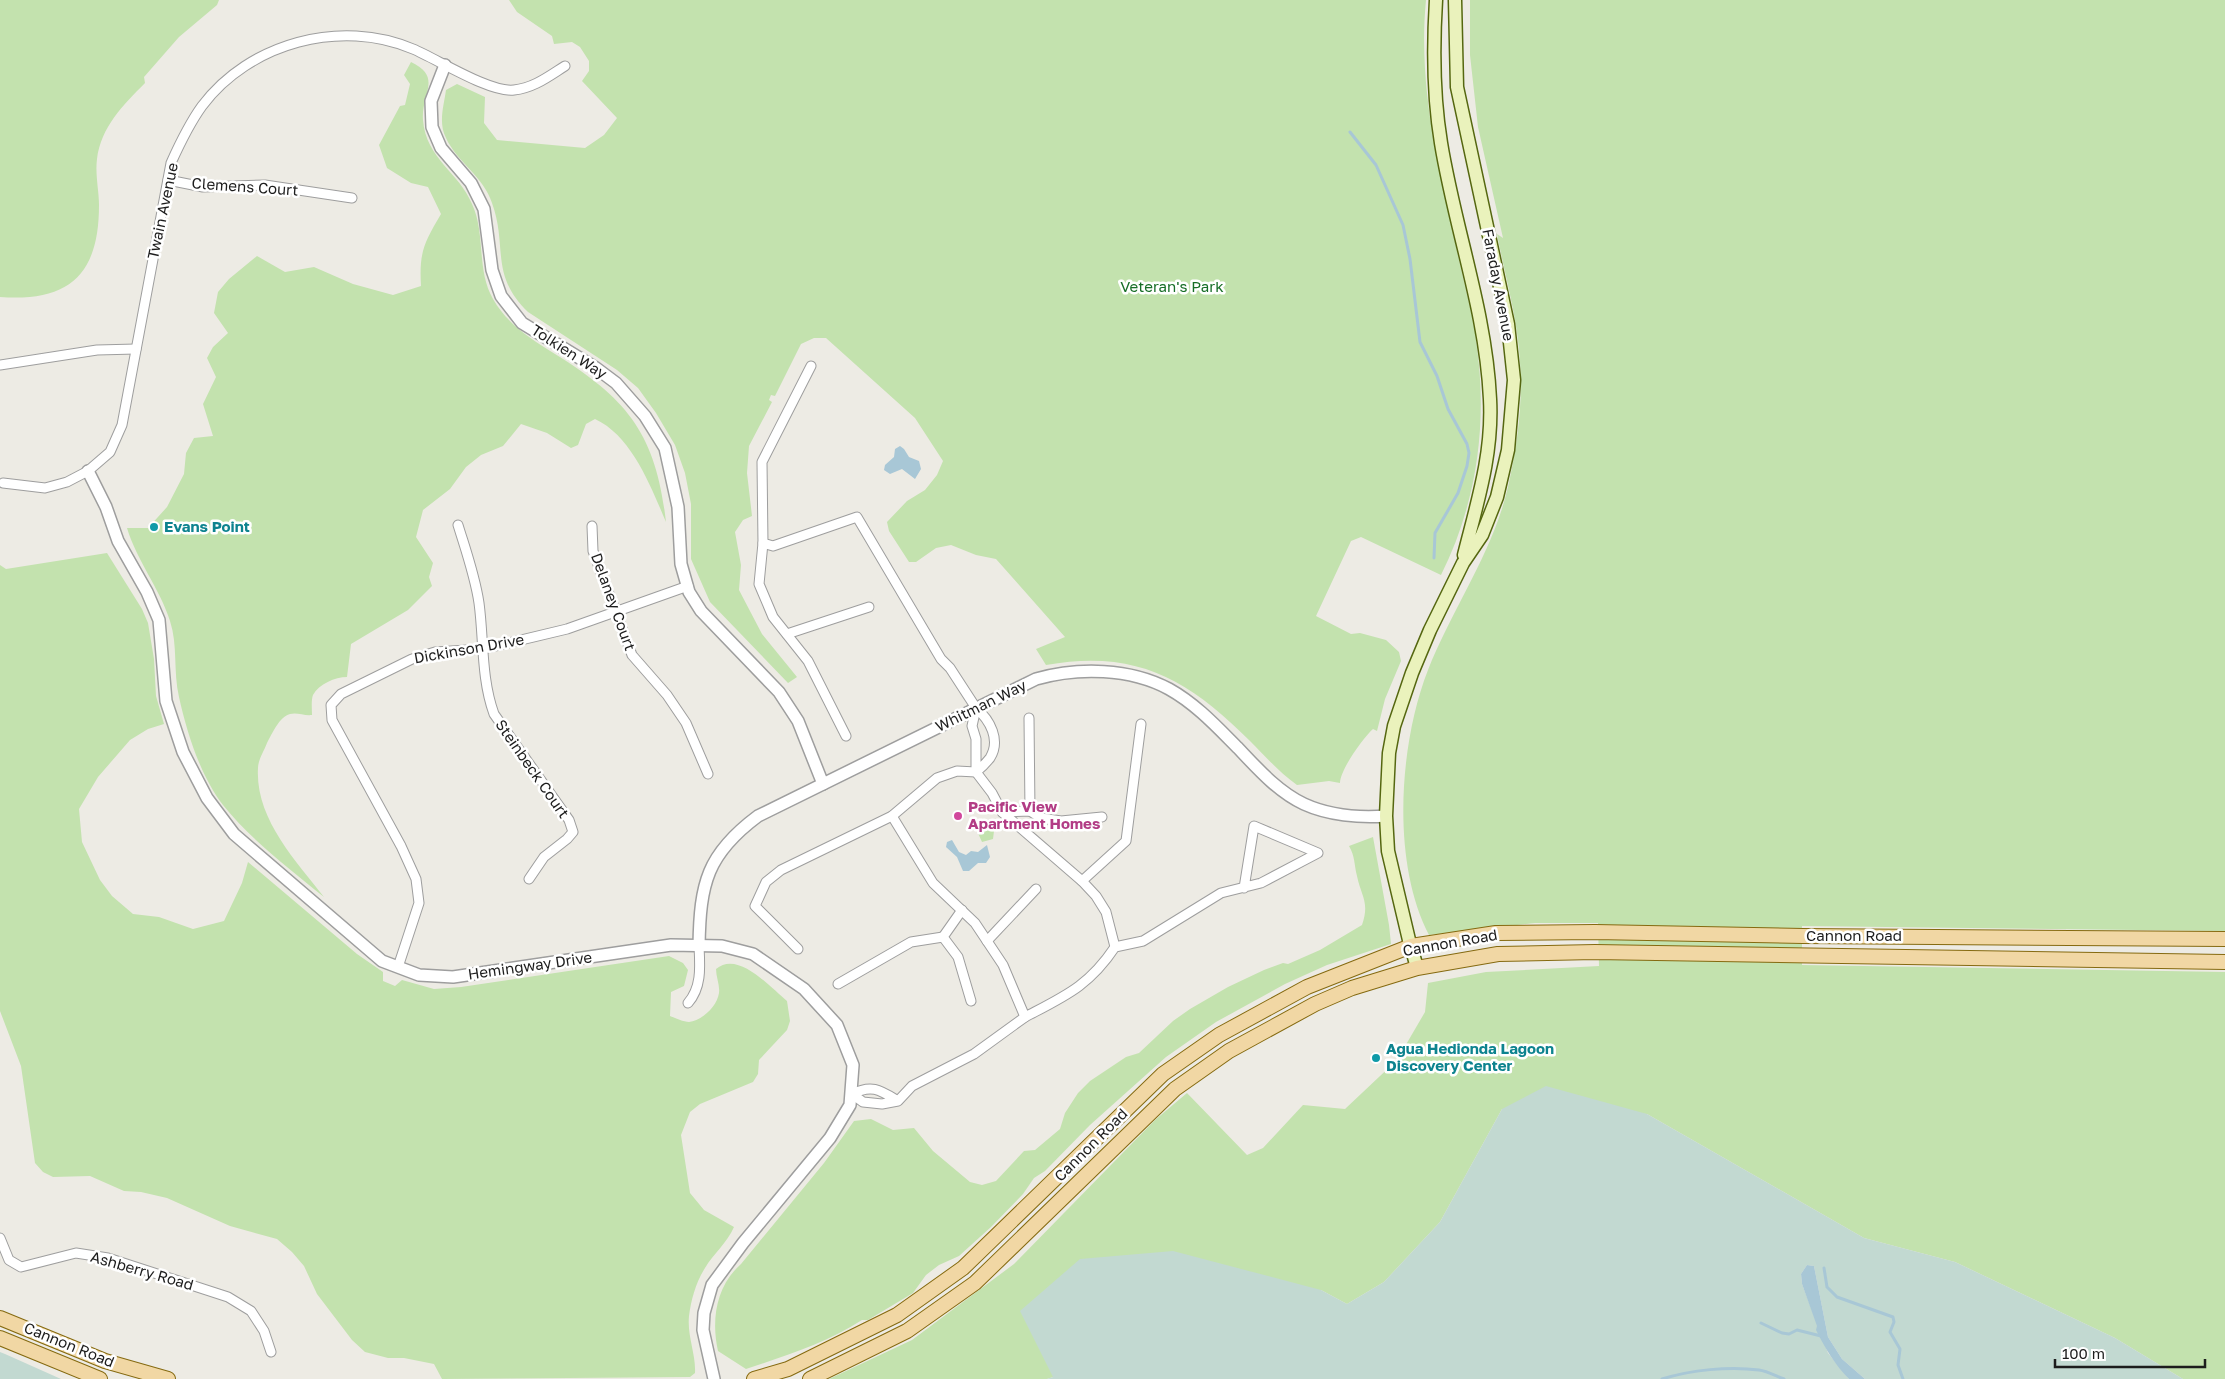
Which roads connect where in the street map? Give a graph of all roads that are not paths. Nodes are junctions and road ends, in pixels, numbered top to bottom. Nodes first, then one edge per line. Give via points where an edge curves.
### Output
1 (1436, 0) edge
2 (1455, 0) edge
3 (445, 65) junction
4 (565, 66) dead end
5 (168, 180) junction
6 (352, 198) dead end
7 (136, 349) junction
8 (0, 366) edge
9 (811, 366) dead end
10 (88, 471) junction
11 (3, 483) dead end
12 (458, 525) dead end
13 (592, 526) dead end
14 (763, 543) junction
15 (1463, 563) junction
16 (688, 586) junction
17 (869, 607) dead end
18 (615, 612) junction
19 (787, 634) junction
20 (483, 649) junction
21 (976, 708) junction
22 (1029, 718) dead end
23 (1141, 724) dead end
24 (846, 736) dead end
25 (976, 772) junction
26 (708, 774) dead end
27 (823, 784) junction
28 (1030, 811) junction
29 (1002, 812) junction
30 (892, 816) junction
31 (1386, 816) junction
32 (1102, 817) dead end
33 (529, 879) dead end
34 (1082, 881) junction
35 (1244, 888) junction
36 (1036, 889) dead end
37 (962, 910) junction
38 (943, 937) junction
39 (2225, 939) edge
40 (987, 941) junction
41 (1410, 943) junction
42 (699, 946) junction
43 (1115, 947) junction
44 (798, 949) dead end
45 (2225, 962) edge
46 (398, 966) junction
47 (1417, 968) junction
48 (838, 984) dead end
49 (972, 1001) dead end
50 (688, 1003) dead end
51 (1025, 1017) junction
52 (852, 1094) junction
53 (898, 1102) junction
54 (0, 1238) edge
55 (0, 1318) edge
56 (0, 1338) edge
57 (271, 1352) dead end
58 (100, 1379) edge
59 (168, 1379) edge
60 (714, 1379) edge
61 (754, 1379) edge
62 (810, 1379) edge

1 - 15 main road, Faraday Avenue via 1434,97 1441,144 1483,336 1490,401 1487,464
2 - 15 main road, Faraday Avenue via 1457,87 1508,324 1514,380 1508,450 1497,497 1482,536
3 - 4 street, Twain Avenue via 479,82 513,91 537,84
3 - 5 street, Twain Avenue via 412,48 385,40 342,36 296,41 241,69 216,91 189,125 171,163
3 - 16 street, Tolkien Way via 431,101 432,127 441,148 471,183 484,209 492,270 501,296 522,322 616,383 645,416 665,448 678,508 681,564
5 - 6 street, Clemens Court via 203,187 265,185
5 - 7 street, Twain Avenue
7 - 8 street via 97,350
7 - 10 street, Twain Avenue via 122,424 110,452
9 - 14 street via 762,462
10 - 11 street, Twain Avenue via 44,488
10 - 46 street, Hemingway Drive via 106,507 118,542 159,620 166,701 183,752 207,798 234,834 251,849 382,961
12 - 20 street, Steinbeck Court via 472,569
13 - 18 street, Delaney Court via 593,551
14 - 19 street via 759,584 773,617
14 - 21 street via 773,546 857,517 941,659
15 - 31 main road, Faraday Avenue via 1430,630 1401,703 1389,753
16 - 18 street, Dickinson Drive
16 - 27 street, Tolkien Way via 701,611 779,692 798,721
17 - 19 street
18 - 20 street, Dickinson Drive via 567,629
18 - 26 street, Delaney Court via 632,656 667,695 686,723
19 - 24 street via 808,661
20 - 33 street, Steinbeck Court via 488,696 494,714 569,820 572,832 544,857
20 - 46 street, Dickinson Drive via 436,652 412,658 341,694 331,705 332,720 401,846 416,880 419,904
21 - 25 street via 972,726 976,739
21 - 25 street via 988,718 994,742 991,757
21 - 27 street, Whitman Way
21 - 31 street, Whitman Way via 1052,674 1087,671 1124,674 1169,689 1190,703 1282,791 1303,804 1338,814
22 - 28 street
23 - 34 street via 1126,841
25 - 29 street
25 - 30 street via 956,771 937,778
27 - 42 street, Whitman Way via 758,816 721,850 705,884
28 - 29 street
28 - 32 street via 1041,818 1062,820
29 - 34 street
30 - 37 street via 933,883
30 - 44 street via 781,870 766,882 754,906
31 - 41 main road, Faraday Avenue via 1388,851
34 - 43 street via 1106,912
35 - 35 street via 1261,883 1318,853 1254,826
35 - 43 street via 1221,893 1143,941
36 - 40 street
37 - 38 street
37 - 40 street
38 - 48 street via 911,942
38 - 49 street via 958,956
39 - 41 main road, Cannon Road via 1595,932 1496,933
40 - 51 street via 1003,965
41 - 47 main road, Faraday Avenue
41 - 61 main road, Cannon Road via 1307,987 1219,1035 1163,1074 963,1268 897,1315 788,1369
42 - 46 street, Hemingway Drive via 671,945 453,977 419,974
42 - 50 street, Whitman Way via 700,974 695,995
42 - 52 street, Hemingway Drive via 722,946 753,954 804,989 837,1024 853,1064
43 - 51 street via 1091,978 1074,991
45 - 47 main road, Cannon Road via 1595,952 1498,954
47 - 62 main road, Cannon Road via 1352,988 1315,1004 1229,1050 1175,1089 975,1283 907,1331
51 - 53 street via 974,1054 912,1086
52 - 53 street via 863,1102
52 - 53 street via 863,1088 880,1090
52 - 60 street, Hemingway Drive via 850,1105 830,1138 743,1243 712,1286 703,1330
54 - 57 street, Ashberry Road via 10,1260 21,1267 76,1253 108,1258 228,1296 251,1311 264,1330
55 - 59 main road, Cannon Road via 105,1361
56 - 58 main road, Cannon Road

